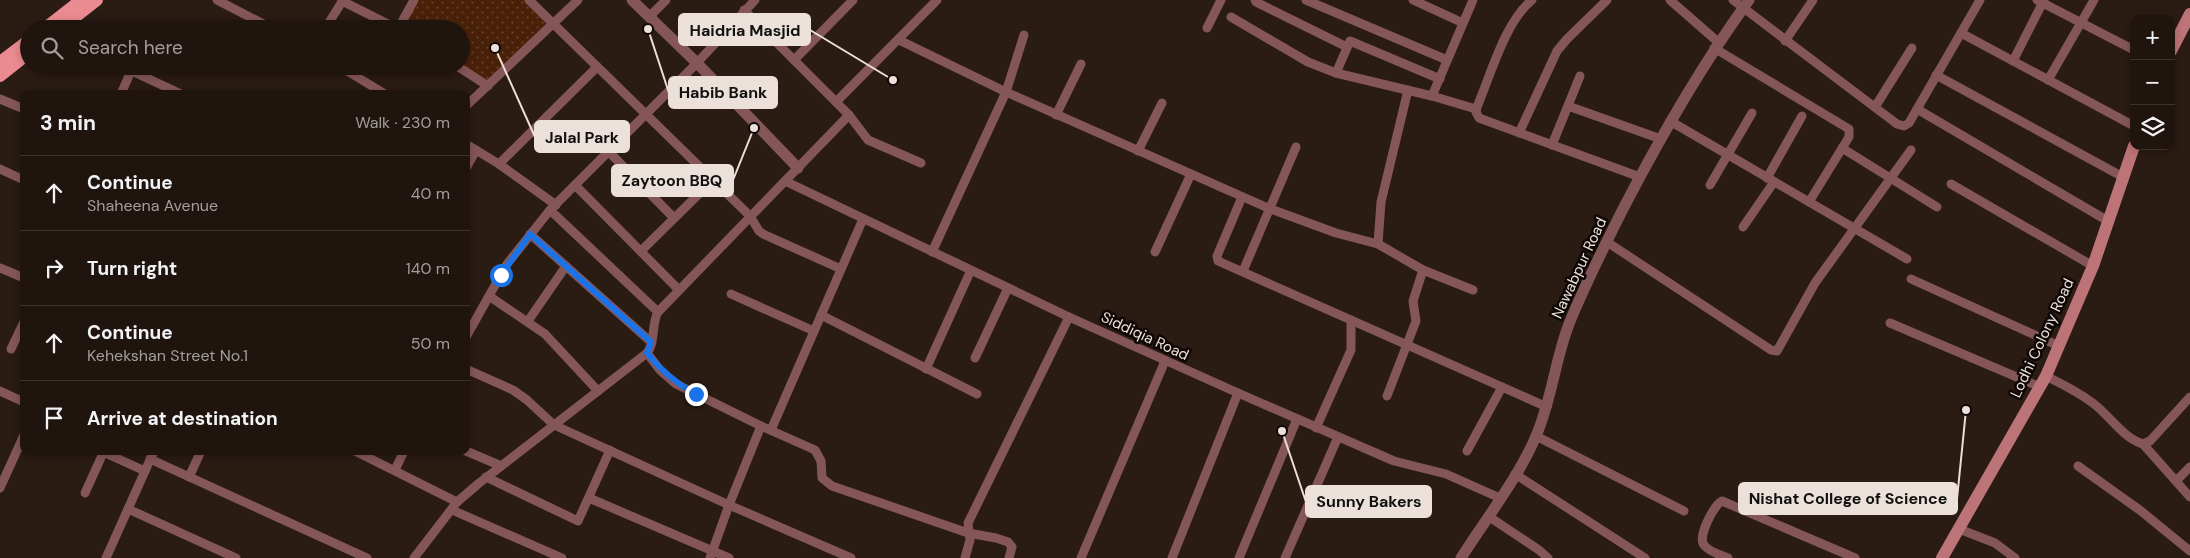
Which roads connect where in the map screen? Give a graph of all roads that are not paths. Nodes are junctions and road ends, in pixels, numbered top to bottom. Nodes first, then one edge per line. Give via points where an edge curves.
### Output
1 (81, 0) edge
2 (97, 0) edge
3 (217, 0) edge
4 (343, 0) edge
5 (414, 0) edge
6 (529, 0) edge
7 (578, 0) edge
8 (632, 0) edge
9 (666, 0) edge
10 (755, 0) edge
11 (853, 0) edge
12 (937, 0) edge
13 (1221, 0) edge
14 (1256, 0) edge
15 (1306, 0) edge
16 (1413, 0) edge
17 (1473, 0) edge
18 (1532, 0) edge
19 (1607, 0) edge
20 (1670, 0) edge
21 (1733, 0) edge
22 (1813, 0) edge
23 (1980, 0) edge
24 (2094, 0) edge
25 (2042, 1) edge
26 (1746, 4) edge
27 (744, 10) junction
28 (2190, 14) edge
29 (650, 16) junction
30 (1231, 16) dead end
31 (55, 20) edge
32 (71, 20) edge
33 (256, 20) edge
34 (331, 20) edge
35 (381, 20) edge
36 (403, 20) edge
37 (2081, 22) junction
38 (1463, 23) junction
39 (554, 24) junction
40 (1207, 28) dead end
41 (1961, 33) junction
42 (1024, 34) dead end
43 (899, 40) junction
44 (1785, 41) junction
45 (2175, 43) edge
46 (1716, 45) junction
47 (20, 47) edge
48 (1347, 47) junction
49 (1912, 48) dead end
50 (2130, 48) edge
51 (20, 60) edge
52 (794, 60) junction
53 (1447, 60) junction
54 (2013, 61) junction
55 (0, 62) edge
56 (697, 62) junction
57 (1081, 64) dead end
58 (597, 67) junction
59 (1336, 73) junction
60 (470, 74) edge
61 (129, 75) edge
62 (140, 75) edge
63 (354, 75) edge
64 (1936, 75) junction
65 (0, 76) edge
66 (1580, 76) dead end
67 (1440, 79) junction
68 (2048, 80) junction
69 (488, 86) junction
70 (123, 90) edge
71 (171, 90) edge
72 (378, 90) edge
73 (1408, 90) junction
74 (1006, 92) junction
75 (1432, 96) junction
76 (0, 99) edge
77 (470, 102) edge
78 (836, 102) junction
79 (1162, 103) dead end
80 (1568, 106) junction
81 (20, 107) edge
82 (1875, 108) junction
83 (1476, 109) junction
84 (1917, 109) junction
85 (1752, 113) dead end
86 (645, 114) junction
87 (849, 115) junction
88 (1056, 115) junction
89 (1802, 116) dead end
90 (1670, 122) junction
91 (2130, 124) edge
92 (1519, 132) junction
93 (1661, 139) junction
94 (1552, 145) junction
95 (470, 146) edge
96 (1296, 147) dead end
97 (1842, 148) junction
98 (476, 150) junction
99 (1911, 150) dead end
100 (2133, 150) edge
101 (608, 151) junction
102 (1138, 151) junction
103 (1728, 155) junction
104 (470, 161) edge
105 (921, 163) dead end
106 (499, 164) junction
107 (798, 168) junction
108 (0, 169) edge
109 (1191, 174) junction
110 (1640, 176) junction
111 (1892, 177) junction
112 (2123, 177) junction
113 (20, 178) edge
114 (713, 180) junction
115 (1770, 180) junction
116 (785, 181) junction
117 (1951, 184) dead end
118 (575, 185) junction
119 (1710, 185) dead end
120 (1242, 197) junction
121 (1809, 202) junction
122 (553, 207) junction
123 (1937, 207) dead end
124 (1268, 208) junction
125 (750, 216) junction
126 (674, 218) junction
127 (863, 218) junction
128 (2108, 221) junction
129 (1743, 227) dead end
130 (1854, 228) junction
131 (530, 234) junction
132 (1607, 242) junction
133 (1378, 244) junction
134 (640, 251) junction
135 (932, 252) junction
136 (1155, 252) dead end
137 (1907, 259) dead end
138 (566, 266) junction
139 (2093, 266) junction
140 (0, 268) edge
141 (841, 269) junction
142 (971, 270) junction
143 (1423, 270) junction
144 (1243, 271) junction
145 (20, 276) edge
146 (1911, 279) dead end
147 (1008, 288) junction
148 (679, 290) junction
149 (1473, 290) dead end
150 (731, 294) dead end
151 (489, 296) junction
152 (658, 312) junction
153 (821, 314) junction
154 (1070, 317) junction
155 (1350, 320) junction
156 (528, 321) junction
157 (1890, 323) dead end
158 (20, 330) edge
159 (470, 330) edge
160 (814, 331) junction
161 (651, 342) junction
162 (1407, 345) junction
163 (2059, 346) junction
164 (11, 349) dead end
165 (647, 353) junction
166 (975, 358) dead end
167 (1165, 361) junction
168 (926, 369) junction
169 (470, 371) edge
170 (2043, 381) junction
171 (1502, 387) junction
172 (0, 391) edge
173 (598, 391) junction
174 (977, 394) dead end
175 (1238, 394) junction
176 (1387, 396) dead end
177 (2190, 398) edge
178 (20, 400) edge
179 (1547, 407) junction
180 (1297, 419) junction
181 (554, 425) junction
182 (761, 426) junction
183 (1316, 428) junction
184 (771, 430) junction
185 (1536, 436) junction
186 (1338, 437) junction
187 (20, 444) edge
188 (2143, 444) junction
189 (610, 450) junction
190 (1467, 451) dead end
191 (470, 453) edge
192 (102, 455) edge
193 (110, 455) edge
194 (152, 455) edge
195 (199, 455) edge
196 (363, 455) edge
197 (402, 455) edge
198 (499, 466) junction
199 (2078, 466) dead end
200 (2190, 467) edge
201 (395, 470) junction
202 (145, 471) junction
203 (1515, 474) junction
204 (486, 476) junction
205 (189, 477) junction
206 (2176, 482) junction
207 (0, 488) edge
208 (85, 493) dead end
209 (2190, 496) edge
210 (589, 498) junction
211 (1500, 498) junction
212 (454, 506) junction
213 (729, 506) junction
214 (128, 509) junction
215 (1684, 511) dead end
216 (1488, 516) junction
217 (1959, 529) junction
218 (968, 533) junction
219 (2190, 551) edge
220 (712, 554) edge
221 (106, 558) edge
222 (236, 558) edge
223 (367, 558) edge
224 (414, 558) edge
225 (562, 558) edge
226 (729, 558) edge
227 (851, 558) edge
228 (965, 558) edge
229 (1009, 558) edge
230 (1081, 558) edge
231 (1172, 558) edge
232 (1239, 558) edge
233 (1285, 558) edge
234 (1461, 558) edge
235 (1548, 558) edge
236 (1645, 558) edge
237 (1728, 558) edge
238 (1855, 558) edge
239 (1942, 558) edge
240 (2015, 558) edge

1 - 31 main road
2 - 32 main road
3 - 33 street
4 - 34 street
4 - 35 street
5 - 36 street
6 - 39 street
7 - 39 street
8 - 29 street
9 - 29 street
10 - 27 street
11 - 52 street
12 - 43 street
13 - 40 street
14 - 48 street
15 - 53 street
16 - 38 street
17 - 38 street
18 - 83 street via 1516,17
19 - 92 street via 1557,51
20 - 46 street
21 - 26 street
22 - 44 street
23 - 41 street
24 - 37 street
25 - 37 street
25 - 54 street
26 - 44 street
26 - 46 street, Nawabpur Road
27 - 52 street
27 - 56 street
28 - 45 main road
29 - 56 street
30 - 59 street via 1308,62
37 - 50 street
37 - 68 street
38 - 53 street
39 - 58 street
39 - 69 street
41 - 54 street
41 - 64 street
42 - 74 street
43 - 74 street
43 - 78 street
44 - 82 street
46 - 90 street, Nawabpur Road
46 - 97 street via 1849,129
47 - 55 main road
48 - 59 street
48 - 67 street via 1352,41
49 - 82 street
51 - 65 main road
52 - 78 street
53 - 67 street
54 - 68 street
56 - 86 street
56 - 107 street
57 - 88 street
58 - 86 street
58 - 106 street
59 - 73 street
60 - 69 street
61 - 70 street
62 - 71 street
63 - 72 street
64 - 84 street
64 - 112 street
66 - 80 street
67 - 75 street
68 - 91 street
69 - 77 street
73 - 75 street
73 - 133 street via 1381,202
74 - 88 street
74 - 135 street
75 - 83 street
76 - 81 street
78 - 87 street
79 - 102 street
80 - 93 street
80 - 94 street
82 - 84 street via 1904,126
83 - 92 street via 1479,118
84 - 128 street
85 - 103 street
86 - 101 street
86 - 114 street
87 - 105 street via 868,140
87 - 107 street
88 - 102 street
89 - 115 street
90 - 93 street, Nawabpur Road
90 - 103 street
92 - 94 street
93 - 110 street, Nawabpur Road
94 - 110 street
95 - 98 street
96 - 124 street
97 - 111 street
97 - 121 street
98 - 104 street
98 - 106 street
99 - 111 street
100 - 112 main road, Lodhi Colony Road
101 - 118 street
101 - 126 street
102 - 109 street
103 - 115 street
103 - 119 street
106 - 122 street
107 - 116 street
108 - 113 street
109 - 120 street
109 - 136 street
110 - 132 street, Nawabpur Road
111 - 123 street
111 - 130 street
112 - 128 main road, Lodhi Colony Road
114 - 125 street
114 - 126 street
115 - 121 street
115 - 129 street
116 - 125 street
116 - 127 street, Siddiqia Road
117 - 139 street
118 - 122 street
118 - 134 street
120 - 124 street
120 - 144 street via 1217,259
121 - 130 street
122 - 131 street
122 - 152 street
124 - 133 street via 1336,234
124 - 144 street
125 - 141 street via 763,234
125 - 148 street
126 - 134 street
127 - 135 street, Siddiqia Road
127 - 141 street
128 - 139 main road, Lodhi Colony Road
130 - 132 street via 1815,284 1779,349 1774,352
130 - 137 street
131 - 138 street
131 - 151 street via 507,264
132 - 179 street, Nawabpur Road via 1570,323
133 - 143 street
134 - 148 street
135 - 142 street, Siddiqia Road
138 - 156 street
138 - 161 street
139 - 163 main road, Lodhi Colony Road
140 - 145 street
141 - 153 street
142 - 147 street, Siddiqia Road
142 - 168 street
143 - 149 street
143 - 162 street via 1413,301 1416,321
144 - 155 street
146 - 163 street
147 - 154 street, Siddiqia Road
147 - 166 street
148 - 152 street
150 - 160 street
151 - 156 street
151 - 159 street
152 - 161 street
153 - 160 street
153 - 168 street
154 - 167 street, Siddiqia Road
154 - 218 street via 971,516
155 - 162 street
155 - 183 street via 1350,350
156 - 173 street via 545,334
157 - 170 street
158 - 164 street
160 - 184 street
161 - 165 street
162 - 171 street
162 - 176 street
163 - 170 main road, Lodhi Colony Road
165 - 173 street
165 - 182 street via 676,384
167 - 175 street, Siddiqia Road
167 - 230 street
168 - 174 street
169 - 181 street via 513,390
170 - 188 street via 2077,392 2131,438
170 - 217 main road, Lodhi Colony Road
171 - 179 street
171 - 190 street
172 - 178 street
173 - 181 street
175 - 180 street, Siddiqia Road
175 - 231 street
177 - 188 street via 2150,442
179 - 185 street, Nawabpur Road
180 - 183 street, Siddiqia Road
180 - 232 street
181 - 189 street
181 - 198 street
182 - 184 street
182 - 213 street
183 - 186 street, Siddiqia Road
184 - 218 street via 815,450 821,461 822,478 832,486
185 - 203 street, Nawabpur Road
185 - 215 street
186 - 211 street, Siddiqia Road via 1394,461 1463,480
186 - 233 street
187 - 207 street
188 - 206 street
189 - 210 street
189 - 213 street
191 - 198 street
192 - 208 street
193 - 202 street
194 - 202 street
194 - 205 street
195 - 205 street
196 - 201 street
197 - 201 street
198 - 204 street
199 - 219 street
200 - 206 street
201 - 212 street
202 - 214 street
203 - 211 street, Nawabpur Road
203 - 236 street
204 - 210 street via 578,521
204 - 212 street
205 - 223 street
206 - 209 street
210 - 220 street
211 - 216 street, Nawabpur Road
212 - 224 street
212 - 225 street
213 - 220 street
213 - 227 street
214 - 221 street
214 - 222 street
216 - 234 street, Nawabpur Road
216 - 235 street
217 - 239 main road, Lodhi Colony Road
217 - 240 street via 1995,544
218 - 228 street via 970,540
218 - 229 street via 1008,542 1012,547
220 - 226 street
237 - 238 street via 1706,548 1701,538 1717,504 1722,501

